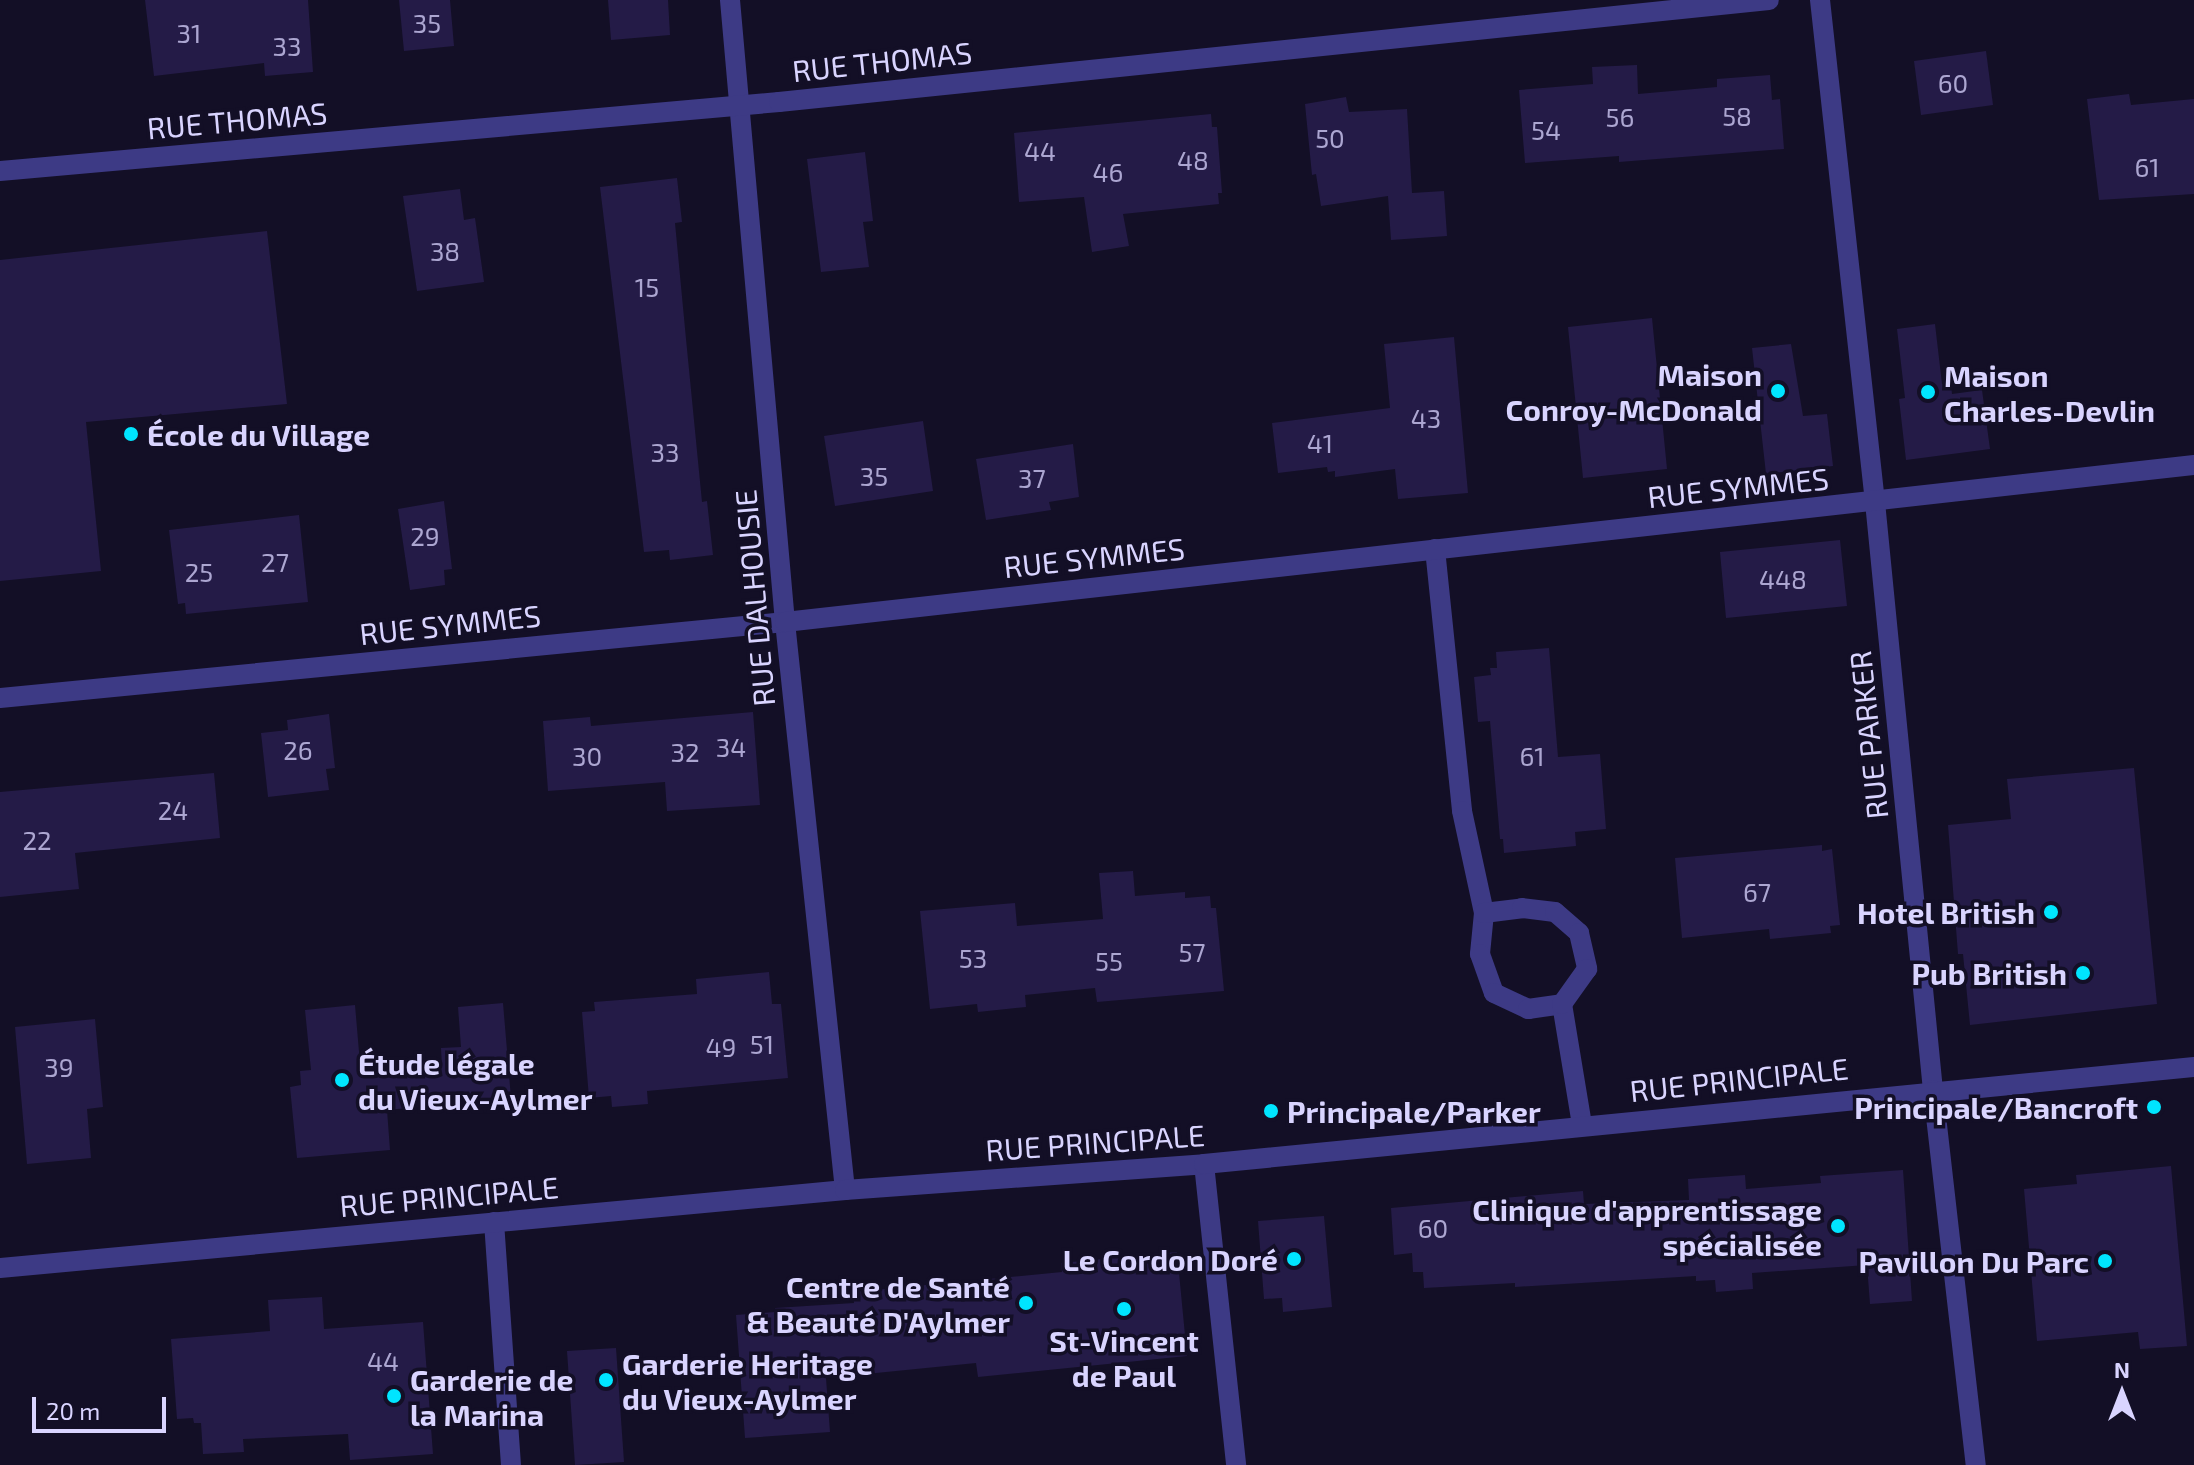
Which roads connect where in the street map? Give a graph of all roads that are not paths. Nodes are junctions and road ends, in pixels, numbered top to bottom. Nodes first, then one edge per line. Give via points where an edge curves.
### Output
1 (730, 0) edge
2 (1769, 0) edge
3 (1820, 0) edge
4 (738, 105) junction
5 (0, 171) edge
6 (2194, 465) edge
7 (1875, 502) junction
8 (1435, 549) junction
9 (785, 622) junction
10 (0, 698) edge
11 (1484, 913) junction
12 (1562, 1004) junction
13 (2194, 1067) edge
14 (1933, 1090) junction
15 (1582, 1125) junction
16 (1204, 1164) junction
17 (845, 1190) junction
18 (494, 1222) junction
19 (0, 1268) edge
20 (511, 1465) edge
21 (1236, 1465) edge
22 (1976, 1465) edge

1 - 4 street, RUE DALHOUSIE
2 - 4 street, RUE THOMAS
3 - 7 street, RUE PARKER
4 - 5 street, RUE THOMAS
4 - 9 street, RUE DALHOUSIE
6 - 7 street, RUE SYMMES
7 - 8 street, RUE SYMMES
7 - 14 street, RUE PARKER
8 - 9 street, RUE SYMMES
8 - 11 street via 1462,811
9 - 10 street, RUE SYMMES
9 - 17 street, RUE DALHOUSIE
11 - 12 street via 1480,954 1494,993 1528,1009
11 - 12 street via 1522,908 1555,912 1579,933 1587,969
12 - 15 street
13 - 14 street, RUE PRINCIPALE
14 - 15 street, RUE PRINCIPALE
14 - 22 street, RUE PARKER
15 - 16 street, RUE PRINCIPALE
16 - 17 street, RUE PRINCIPALE
16 - 21 street
17 - 18 street, RUE PRINCIPALE
18 - 19 street, RUE PRINCIPALE
18 - 20 street

